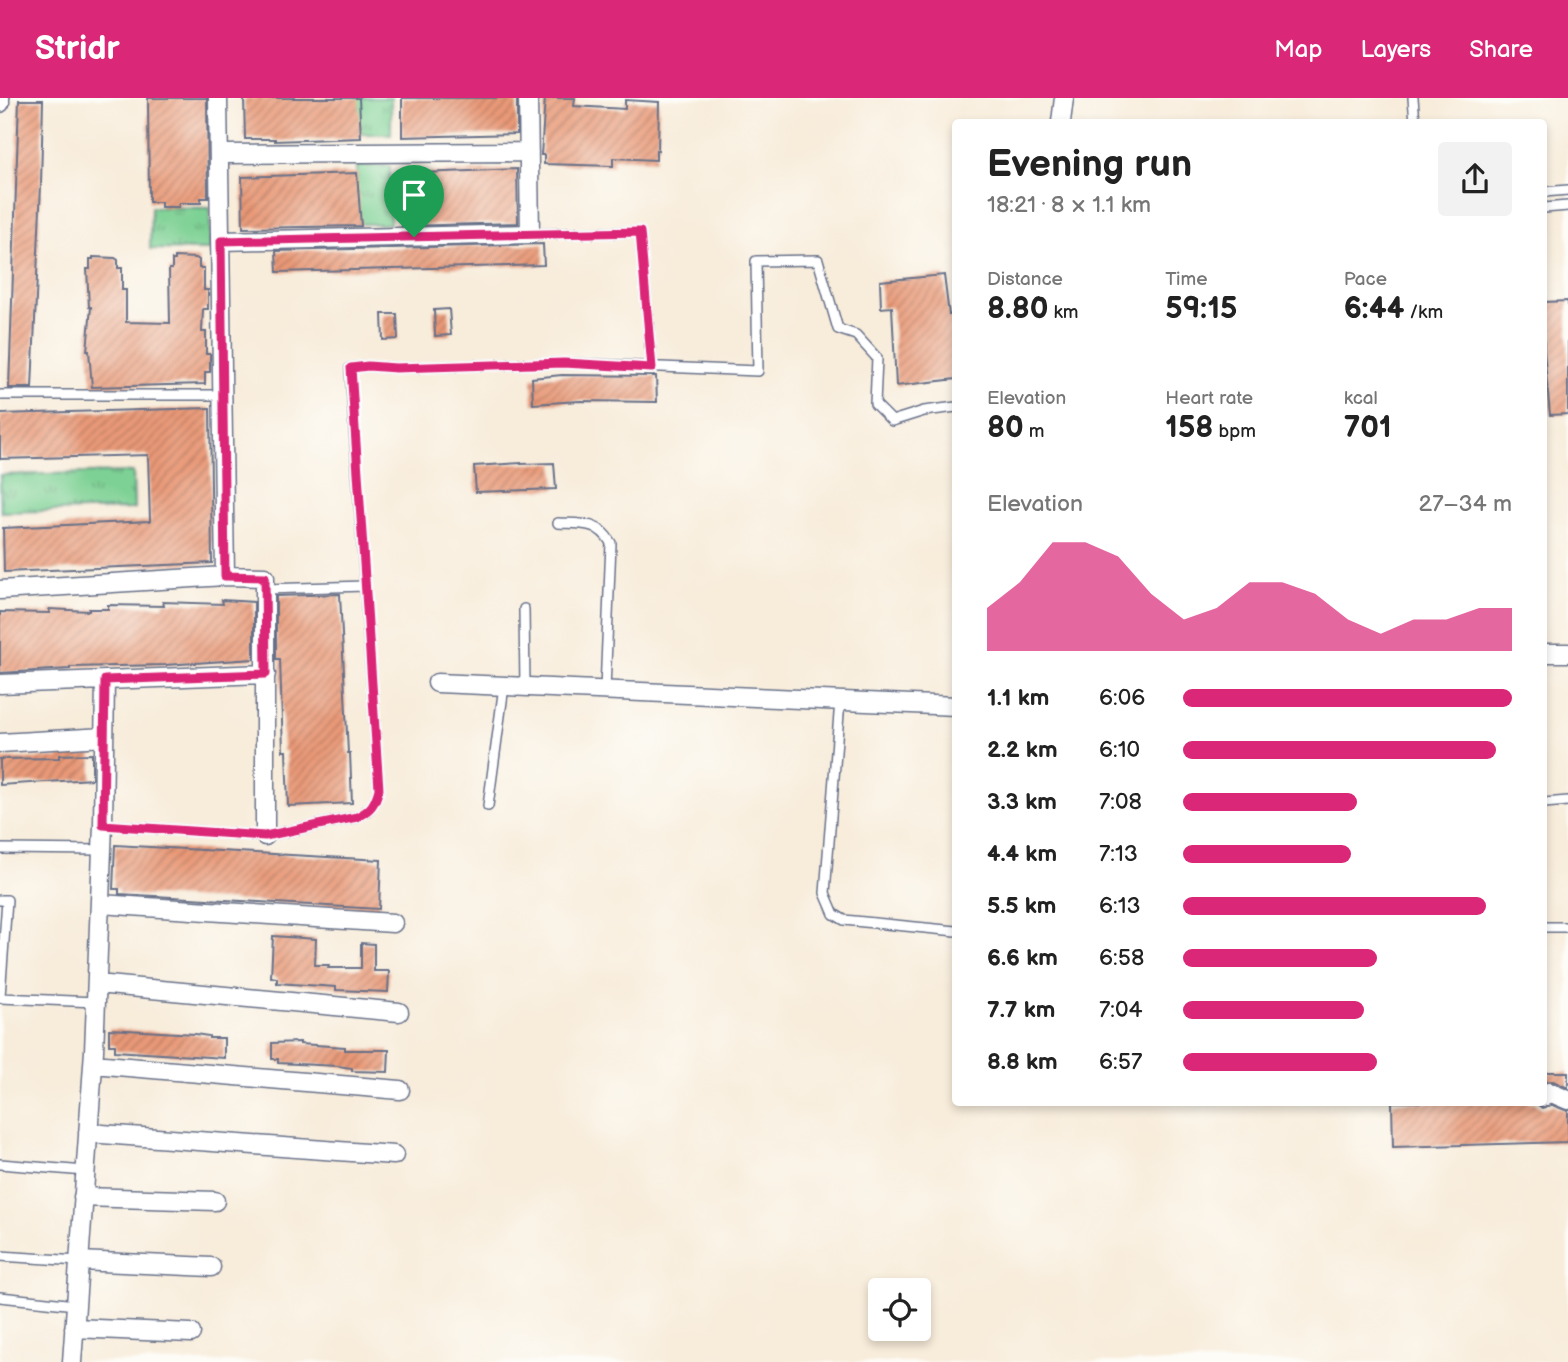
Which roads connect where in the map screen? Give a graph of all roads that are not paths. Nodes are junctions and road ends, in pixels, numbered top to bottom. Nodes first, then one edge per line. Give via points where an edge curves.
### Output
1 (218, 98) edge
2 (528, 98) edge
3 (1065, 98) edge
4 (1413, 98) edge
5 (1061, 119) edge
6 (1415, 119) edge
7 (529, 152) junction
8 (219, 154) junction
9 (1568, 190) edge
10 (1547, 192) edge
11 (1568, 206) edge
12 (1547, 208) edge
13 (530, 234) junction
14 (221, 241) junction
15 (652, 368) junction
16 (0, 395) edge
17 (222, 396) junction
18 (952, 408) edge
19 (558, 523) dead end
20 (225, 576) junction
21 (365, 586) junction
22 (266, 589) junction
23 (0, 590) edge
24 (524, 609) dead end
25 (1547, 653) edge
26 (1568, 653) edge
27 (266, 674) junction
28 (105, 680) junction
29 (437, 683) dead end
30 (0, 684) edge
31 (504, 686) junction
32 (524, 687) junction
33 (605, 690) junction
34 (840, 701) junction
35 (952, 706) edge
36 (104, 737) junction
37 (0, 743) edge
38 (1568, 800) edge
39 (1547, 803) edge
40 (488, 806) dead end
41 (103, 825) junction
42 (265, 836) junction
43 (0, 849) edge
44 (102, 850) junction
45 (0, 900) edge
46 (100, 905) junction
47 (393, 923) dead end
48 (1547, 927) edge
49 (1568, 927) edge
50 (952, 931) edge
51 (96, 993) junction
52 (0, 997) edge
53 (399, 1012) dead end
54 (93, 1064) junction
55 (400, 1090) dead end
56 (1547, 1098) edge
57 (1568, 1100) edge
58 (88, 1133) junction
59 (394, 1155) dead end
60 (0, 1164) edge
61 (85, 1171) junction
62 (83, 1197) junction
63 (215, 1200) dead end
64 (0, 1256) edge
65 (79, 1261) junction
66 (211, 1267) dead end
67 (0, 1297) edge
68 (75, 1305) junction
69 (74, 1328) junction
70 (191, 1333) dead end
71 (72, 1362) edge

1 - 8 street
2 - 7 street
3 - 5 street
4 - 6 lane
7 - 8 street
7 - 13 street
8 - 14 street
9 - 10 lane
11 - 12 lane
13 - 14 street
13 - 15 lane via 640,232
14 - 17 street
15 - 18 lane via 758,371 756,261 818,260 838,330 856,335 877,359 875,404 882,413 892,421
15 - 21 lane via 553,363 351,368
16 - 17 lane
17 - 20 street
19 - 33 lane via 604,530 611,543
20 - 22 street via 265,577
20 - 23 street
21 - 22 lane
21 - 42 lane via 379,789 376,803 357,817
22 - 27 street
24 - 32 lane
25 - 26 street
27 - 28 street
27 - 42 street
28 - 30 street
28 - 36 street
29 - 31 street
31 - 32 street
31 - 40 lane
32 - 33 street
33 - 34 street
34 - 35 street
34 - 50 lane via 825,893 834,914 845,920
36 - 37 street
36 - 41 street
38 - 39 lane
41 - 42 lane
41 - 44 street
43 - 44 lane
44 - 46 street
45 - 52 lane via 7,900
46 - 47 street
46 - 51 street
48 - 49 lane
51 - 52 lane
51 - 53 street
51 - 54 street
54 - 55 street
54 - 58 street
56 - 57 street
58 - 59 street
58 - 61 street
60 - 61 lane
61 - 62 street
62 - 63 street
62 - 65 street
64 - 65 lane
65 - 66 street
65 - 68 street
67 - 68 lane
68 - 69 street
69 - 70 street
69 - 71 street

